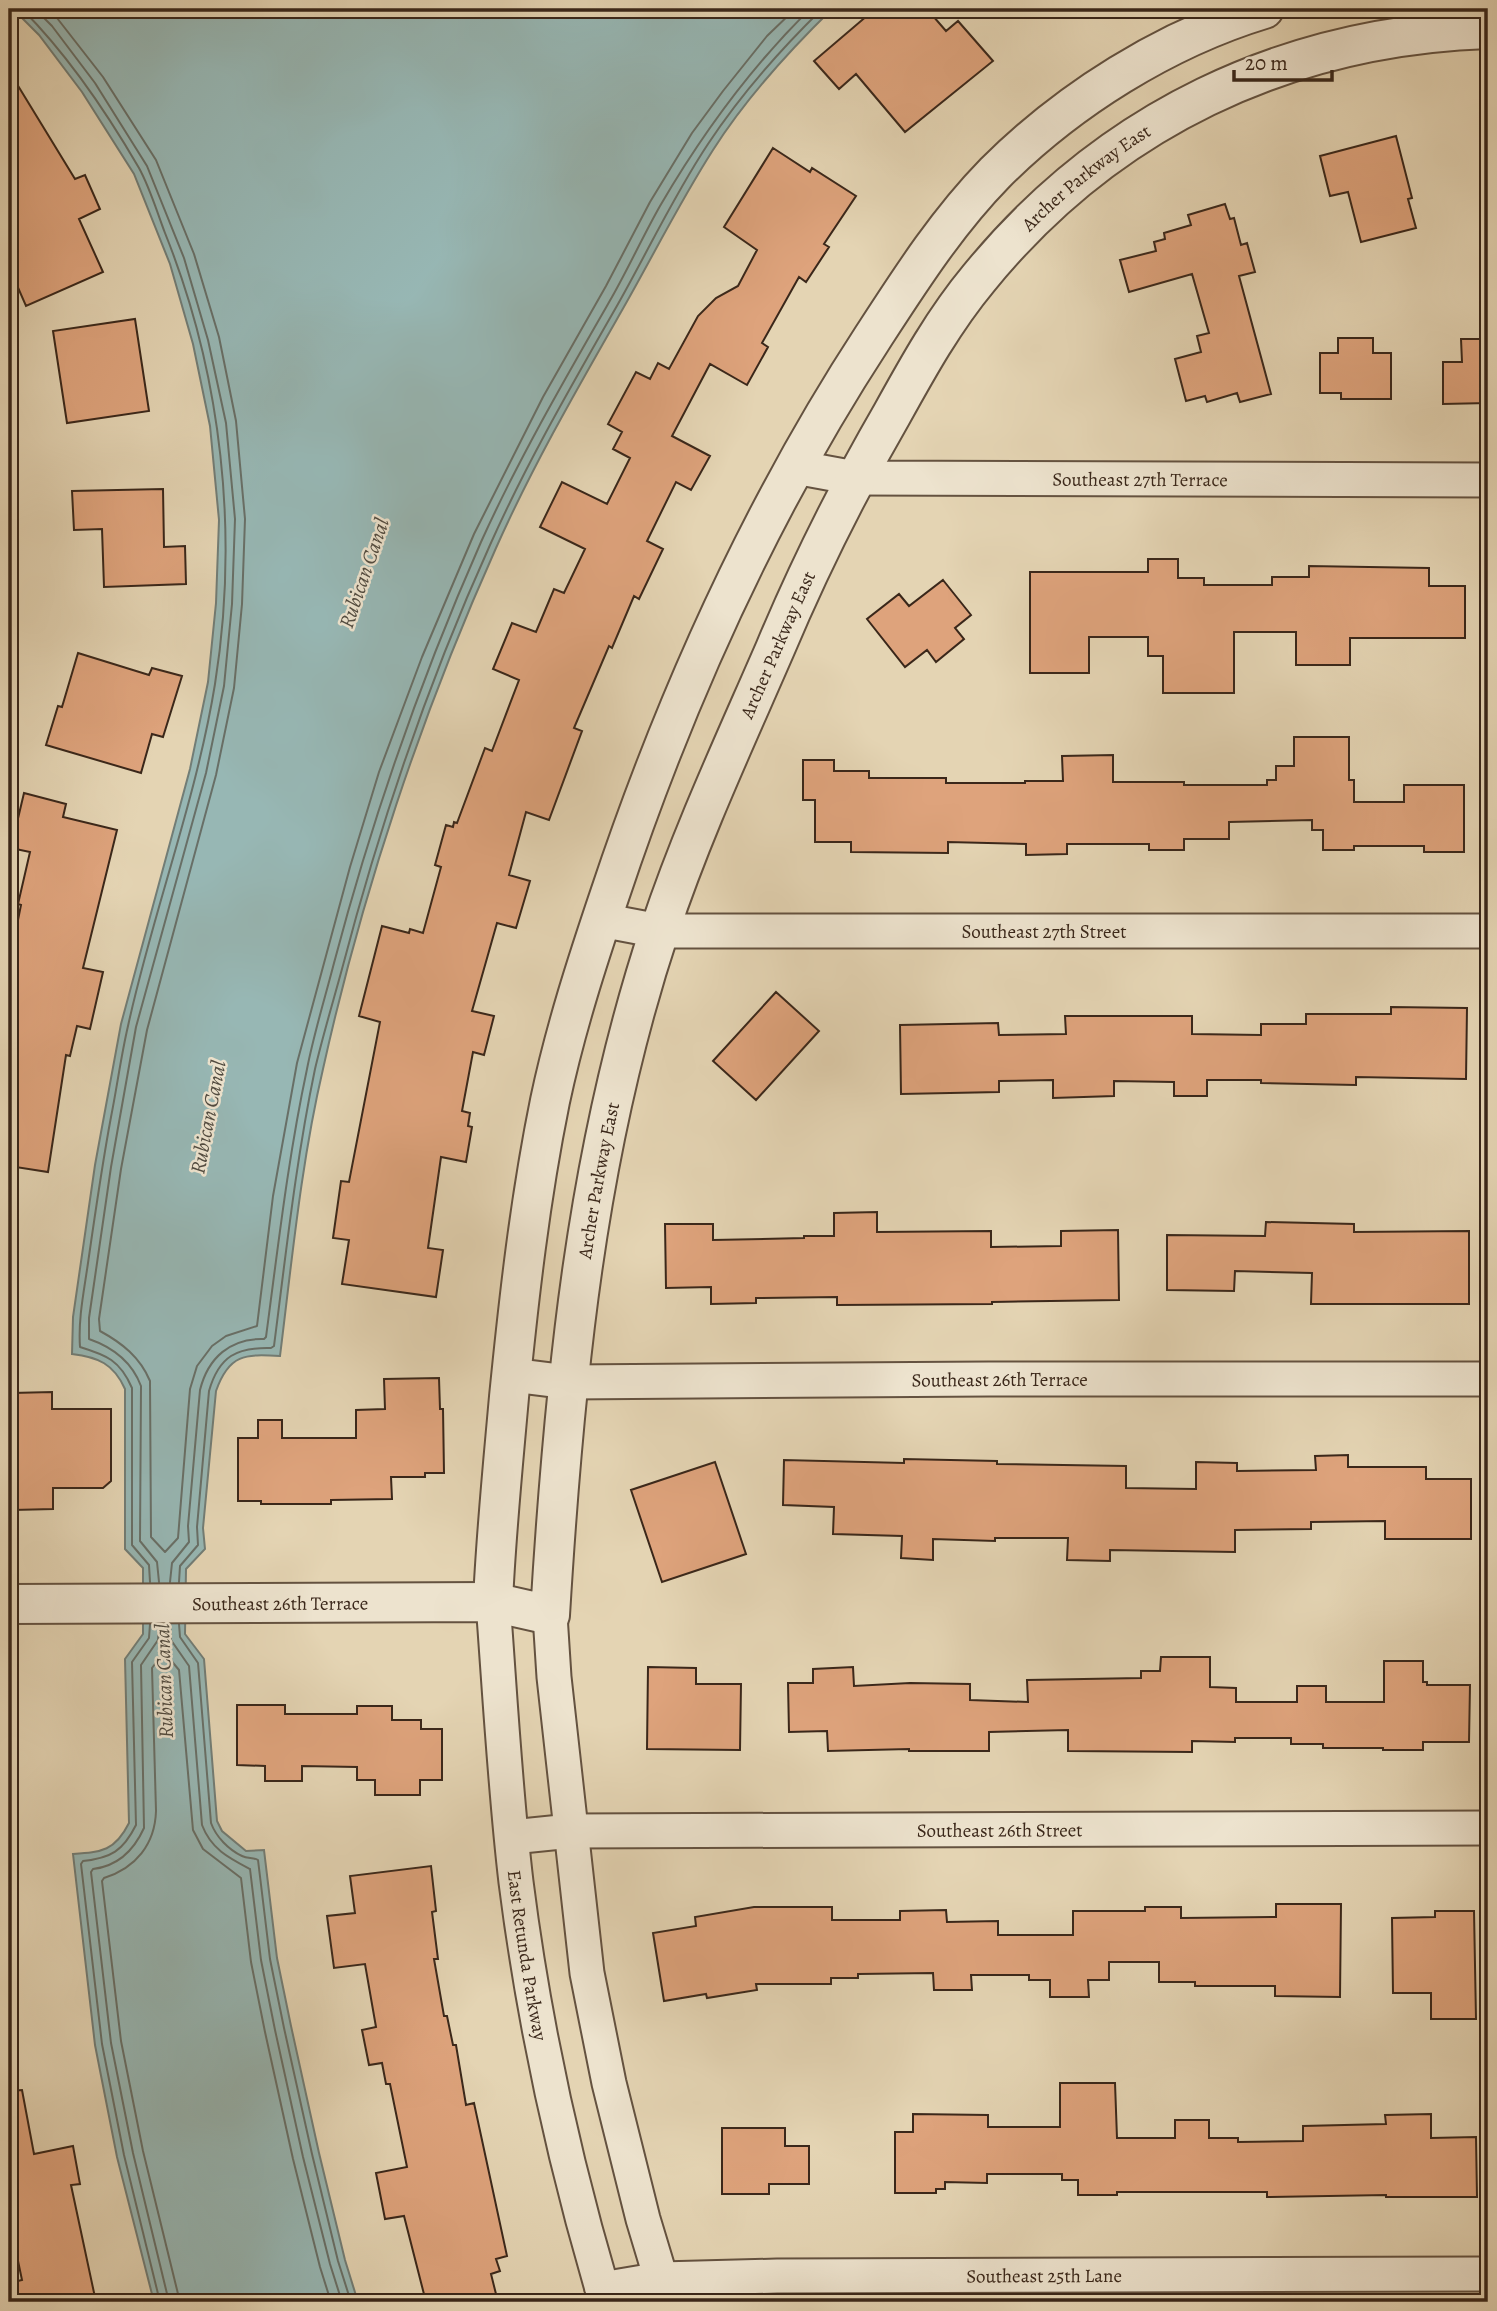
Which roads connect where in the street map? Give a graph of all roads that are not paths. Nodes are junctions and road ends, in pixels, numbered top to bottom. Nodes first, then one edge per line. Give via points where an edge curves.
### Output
1 (1264, 9) edge
2 (1488, 29) edge
3 (795, 467) junction
4 (855, 478) junction
5 (1488, 480) edge
6 (601, 920) junction
7 (659, 931) junction
8 (1488, 932) edge
9 (512, 1375) junction
10 (1488, 1379) edge
11 (568, 1382) junction
12 (493, 1602) junction
13 (9, 1604) edge
14 (550, 1615) junction
15 (1488, 1828) edge
16 (570, 1831) junction
17 (512, 1837) junction
18 (1488, 2274) edge
19 (664, 2290) edge
20 (604, 2296) edge

1 - 3 street via 1198,34 1102,87 996,172 916,272 839,389
2 - 4 street, Archer Parkway East via 1335,49 1286,63 1238,81 1111,151 1073,180 976,282 922,360
3 - 4 street, Southeast 27th Terrace
3 - 6 street via 685,688
4 - 5 street, Southeast 27th Terrace
4 - 7 street, Archer Parkway East via 799,592 698,825
6 - 7 street, Southeast 27th Street
6 - 9 street via 551,1095 519,1292
7 - 8 street, Southeast 27th Street
7 - 11 street, Archer Parkway East via 606,1126
9 - 11 street, Southeast 26th Terrace
9 - 12 street
10 - 11 street, Southeast 26th Terrace
11 - 14 street, Archer Parkway East
12 - 13 street, Southeast 26th Terrace
12 - 14 street, Southeast 26th Terrace
12 - 17 street, East Retunda Parkway
14 - 16 street
15 - 16 street, Southeast 26th Street
16 - 17 street, Southeast 26th Street
16 - 19 street via 587,1973 608,2083
17 - 20 street, East Retunda Parkway via 540,2034
18 - 19 street, Southeast 25th Lane via 791,2276
19 - 20 street, Southeast 25th Lane

